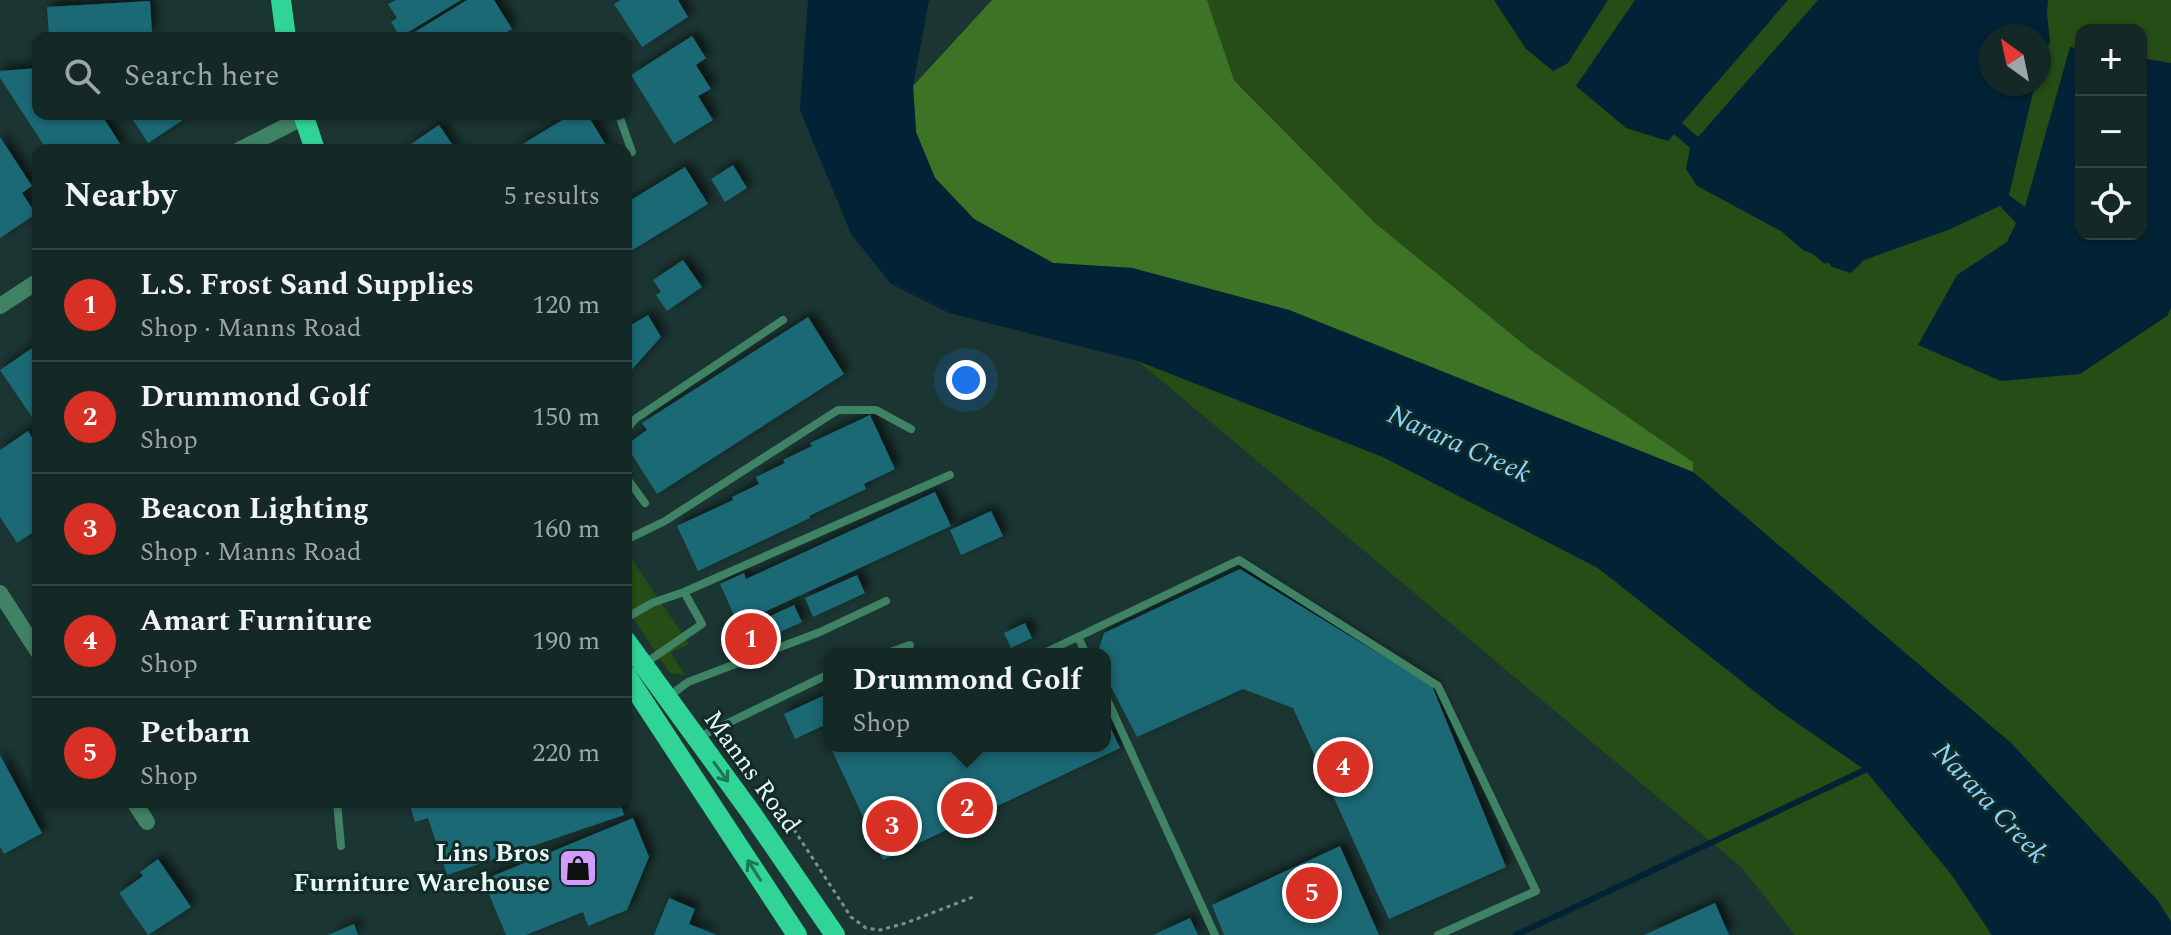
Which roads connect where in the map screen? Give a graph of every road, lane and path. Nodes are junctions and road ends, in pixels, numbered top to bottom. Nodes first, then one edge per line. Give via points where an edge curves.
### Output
1 (281, 0) edge
2 (285, 32) edge
3 (295, 120) edge
4 (306, 120) edge
5 (621, 120) edge
6 (250, 144) edge
7 (313, 144) edge
8 (629, 144) edge
9 (32, 285) edge
10 (0, 306) edge
11 (783, 320) dead end
12 (632, 423) edge
13 (911, 429) dead end
14 (950, 475) dead end
15 (632, 485) edge
16 (645, 503) dead end
17 (632, 537) edge
18 (684, 592) junction
19 (0, 593) edge
20 (886, 601) dead end
21 (632, 615) edge
22 (1078, 637) junction
23 (32, 643) edge
24 (910, 645) dead end
25 (901, 648) edge
26 (1055, 648) edge
27 (1083, 648) edge
28 (634, 670) edge
29 (823, 677) edge
30 (667, 698) junction
31 (1111, 708) edge
32 (696, 739) junction
33 (770, 805) dead end
34 (138, 808) edge
35 (338, 808) edge
36 (147, 822) dead end
37 (341, 846) dead end
38 (973, 897) dead end
39 (797, 935) edge
40 (835, 935) edge
41 (1215, 935) edge
42 (1438, 935) edge

1 - 2 main road
3 - 6 street
4 - 7 main road
5 - 8 lane
9 - 10 street
11 - 12 lane
13 - 17 lane via 876,410 838,410
14 - 18 lane
15 - 16 lane
18 - 21 lane
18 - 28 lane via 702,624
19 - 23 street
20 - 30 lane via 688,682
22 - 26 lane
22 - 27 lane
22 - 42 lane via 1239,560 1438,686 1536,891
24 - 25 lane
28 - 30 main road, Manns Road
39 -> 28 main road, Manns Road
29 - 32 lane
30 - 32 main road, Manns Road
31 - 41 lane
32 -> 40 main road, Manns Road
33 - 38 path via 789,822 851,917 866,928 906,923
34 - 36 street
35 - 37 lane

